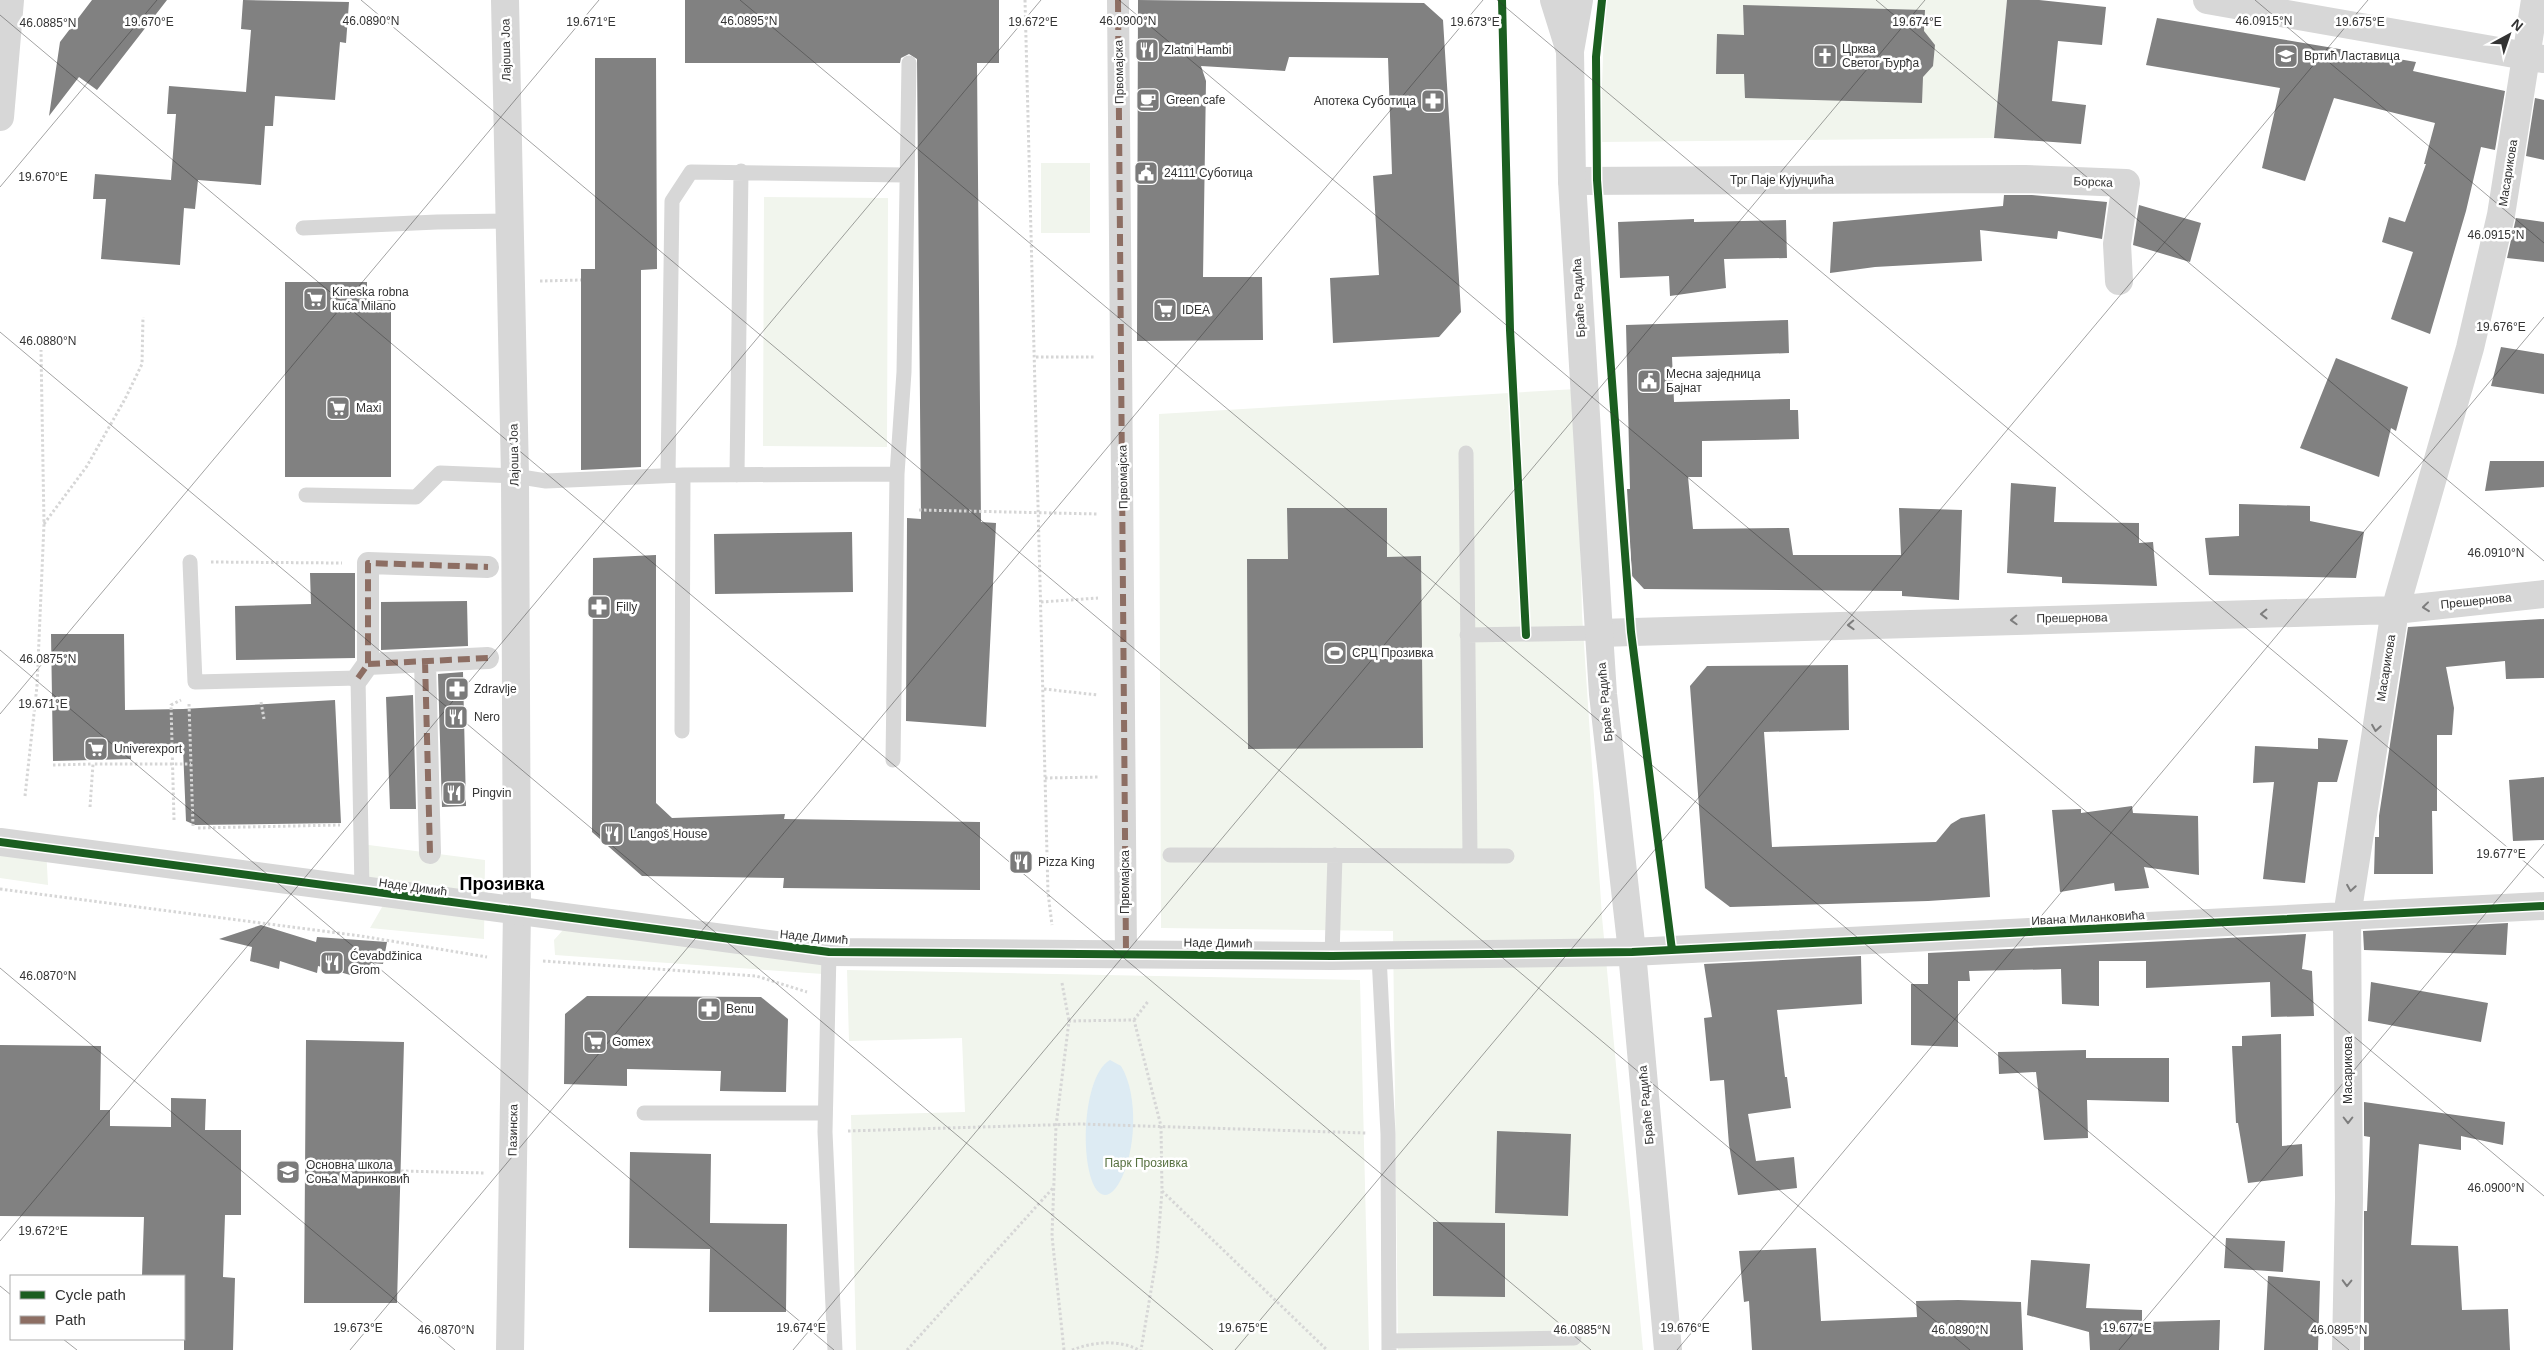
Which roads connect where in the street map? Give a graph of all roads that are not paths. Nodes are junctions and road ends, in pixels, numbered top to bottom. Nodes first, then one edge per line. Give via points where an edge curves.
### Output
1 (10, 0) edge
2 (505, 0) edge
3 (1118, 0) edge
4 (1554, 0) edge
5 (1579, 0) edge
6 (2207, 0) edge
7 (2535, 0) edge
8 (1570, 52) junction
9 (2535, 58) edge
10 (909, 63) dead end
11 (0, 117) edge
12 (741, 171) junction
13 (905, 175) junction
14 (1991, 179) joint
15 (1572, 181) junction
16 (508, 222) junction
17 (303, 228) dead end
18 (2119, 282) dead end
19 (1466, 453) dead end
20 (897, 474) junction
21 (676, 475) junction
22 (737, 475) junction
23 (514, 476) junction
24 (306, 495) dead end
25 (190, 562) road end
26 (488, 567) dead end
27 (2544, 594) edge
28 (2395, 610) junction
29 (1599, 633) junction
30 (1468, 635) junction
31 (488, 658) dead end
32 (425, 661) junction
33 (363, 671) junction
34 (682, 731) dead end
35 (893, 760) dead end
36 (0, 842) edge
37 (430, 853) dead end
38 (1170, 855) dead end
39 (1334, 855) junction
40 (1470, 856) junction
41 (1507, 856) dead end
42 (362, 891) junction
43 (2544, 906) edge
44 (517, 911) junction
45 (2347, 916) junction
46 (828, 952) junction
47 (1632, 952) junction
48 (1126, 953) junction
49 (1332, 956) junction
50 (1379, 956) junction
51 (825, 1112) junction
52 (644, 1113) dead end
53 (1574, 1338) dead end
54 (1389, 1345) edge
55 (510, 1350) edge
56 (835, 1350) edge
57 (1668, 1350) edge
58 (2346, 1350) edge

1 - 11 street
2 - 16 street, Лајоша Јоа
3 - 48 street, Првомајска
4 - 8 street, Браће Радића
5 - 8 street, Браће Радића
6 - 9 street
7 - 9 street, Масарикова
8 - 15 street, Браће Радића
9 - 28 street, Масарикова via 2470,348
10 - 13 lane
12 - 13 lane
12 - 21 lane via 691,172 672,201
12 - 22 lane
13 - 20 lane via 904,372
14 - 15 street, Трг Паје Кујунџића
14 - 18 street, Борска via 2126,183 2117,244
15 - 29 street, Браће Радића
16 - 17 lane
16 - 23 street, Лајоша Јоа
19 - 30 lane
20 - 22 lane
20 - 35 lane
21 - 22 lane
21 - 23 lane via 546,481
21 - 34 lane
23 - 24 lane via 440,473 416,497
23 - 44 street, Лајоша Јоа
25 - 33 lane via 195,682
26 - 33 street via 368,563
27 -> 28 street, Прешернова
28 -> 29 street, Прешернова
28 -> 45 street, Масарикова
29 - 30 lane
29 - 47 street, Браће Радића
30 - 40 lane
31 - 32 street
32 - 33 street
32 - 37 street
33 - 42 lane
36 - 42 street, Наде Димић
38 - 39 lane
39 - 40 lane
39 - 49 lane
40 - 41 lane
42 - 44 street, Наде Димић
43 - 45 street, Ивана Миланковића
44 - 46 street, Наде Димић
44 - 55 street, Пазинска
45 - 47 street, Ивана Миланковића
45 -> 58 street, Масарикова via 2349,1199
46 - 48 street, Наде Димић
46 - 51 lane
47 - 50 street, Наде Димић
47 - 57 street, Браће Радића
48 - 49 street, Наде Димић
49 - 50 street, Наде Димић
50 - 54 lane via 1388,1134
51 - 52 lane
51 - 56 lane
53 - 54 lane

